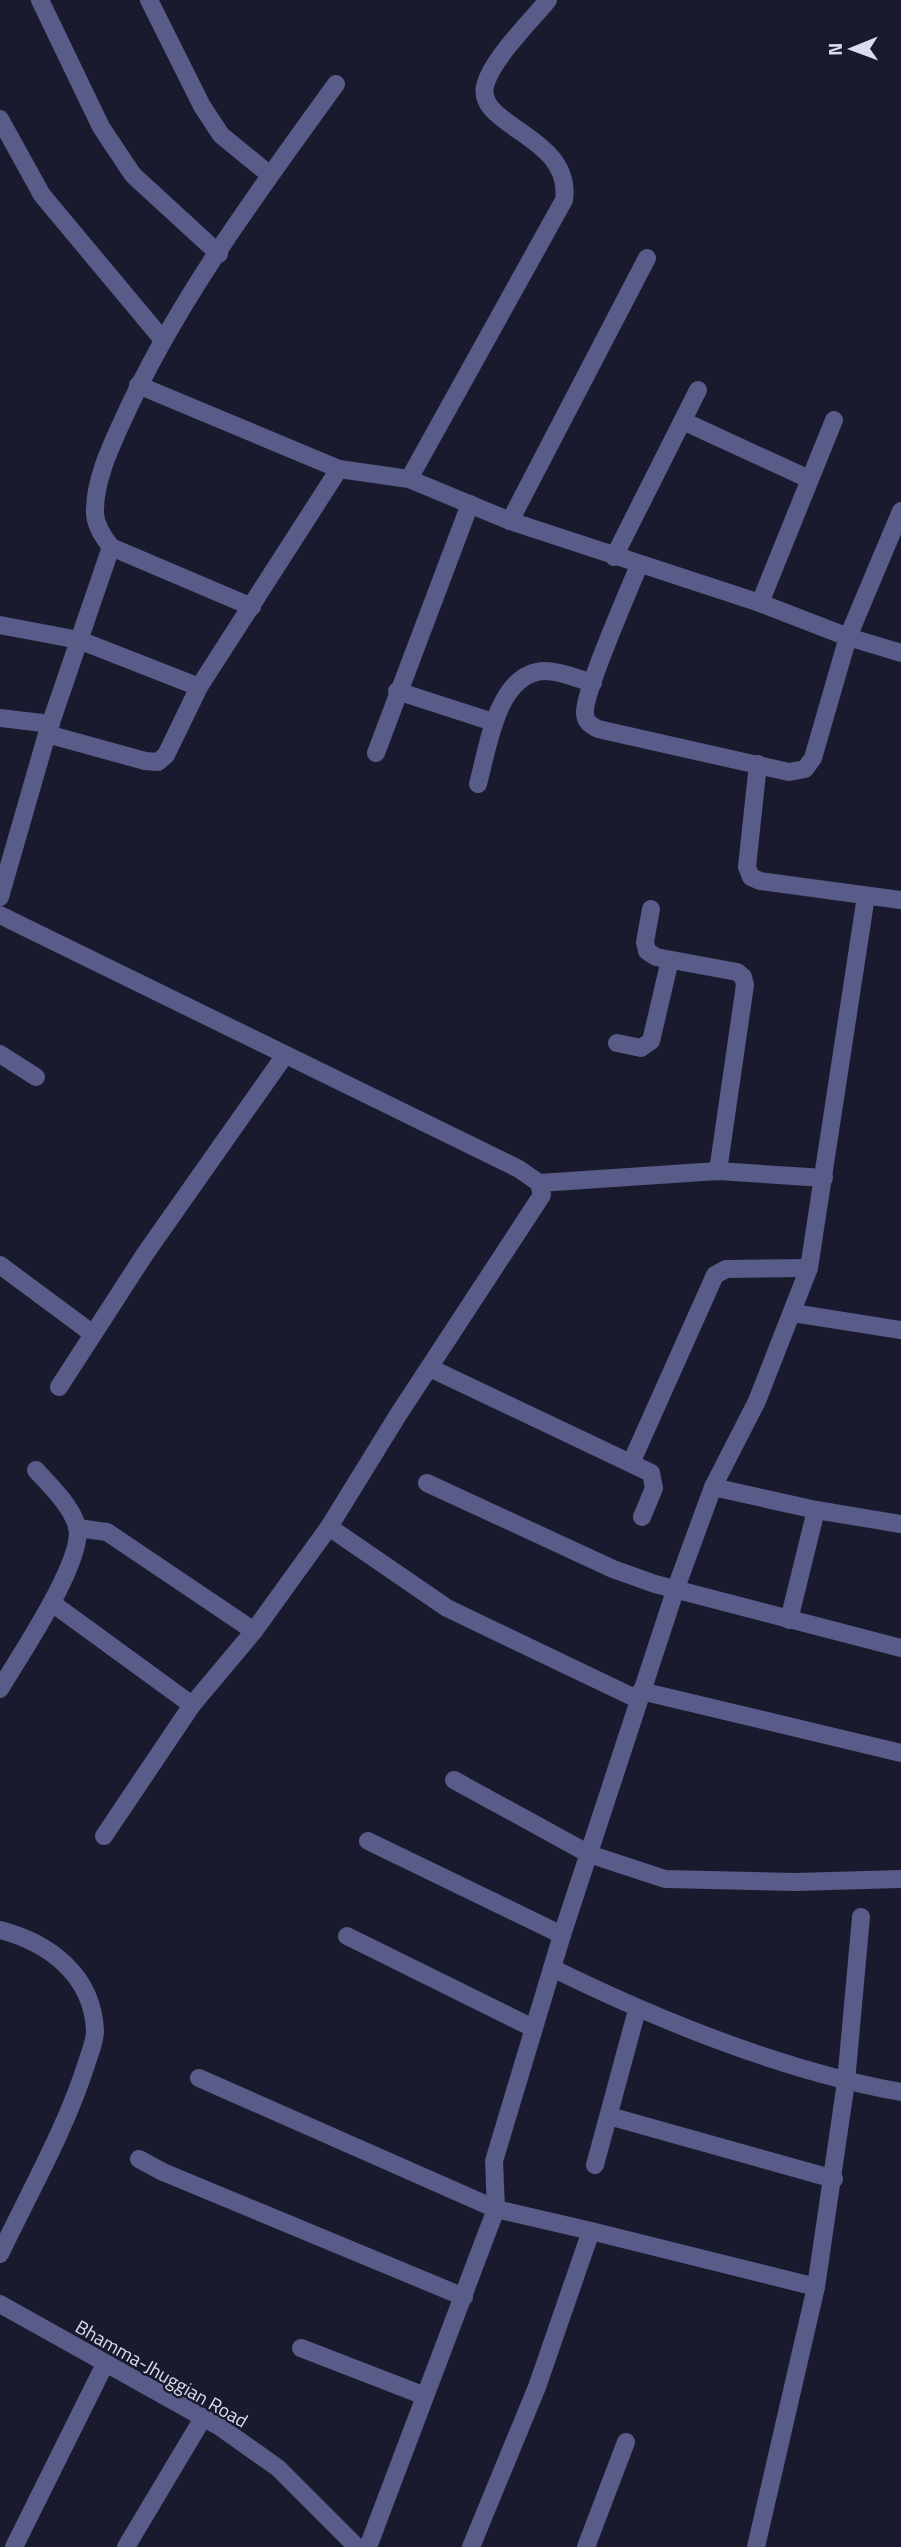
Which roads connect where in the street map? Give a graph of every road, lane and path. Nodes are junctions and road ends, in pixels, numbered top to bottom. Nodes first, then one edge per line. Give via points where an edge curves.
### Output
1 (40, 0) edge
2 (149, 0) edge
3 (548, 0) edge
4 (336, 84) dead end
5 (0, 119) edge
6 (270, 175) junction
7 (219, 254) junction
8 (647, 258) dead end
9 (163, 340) junction
10 (138, 386) junction
11 (698, 390) dead end
12 (834, 420) dead end
13 (683, 421) junction
14 (339, 469) junction
15 (409, 479) junction
16 (809, 479) junction
17 (470, 504) junction
18 (901, 511) edge
19 (510, 521) junction
20 (111, 547) junction
21 (614, 557) junction
22 (639, 565) junction
23 (760, 603) junction
24 (252, 607) junction
25 (0, 625) edge
26 (848, 637) junction
27 (79, 640) junction
28 (901, 653) edge
29 (593, 684) junction
30 (199, 687) junction
31 (397, 691) junction
32 (0, 718) edge
33 (493, 722) junction
34 (49, 729) junction
35 (376, 753) dead end
36 (758, 764) junction
37 (478, 784) dead end
38 (1, 890) edge
39 (866, 895) junction
40 (901, 900) edge
41 (651, 909) dead end
42 (0, 915) edge
43 (670, 960) junction
44 (617, 1043) dead end
45 (0, 1054) edge
46 (285, 1055) junction
47 (36, 1077) dead end
48 (718, 1171) junction
49 (824, 1178) junction
50 (539, 1183) junction
51 (0, 1265) edge
52 (809, 1268) junction
53 (793, 1313) junction
54 (901, 1330) edge
55 (93, 1334) junction
56 (430, 1368) junction
57 (59, 1387) dead end
58 (631, 1463) junction
59 (36, 1470) dead end
60 (427, 1483) dead end
61 (713, 1487) junction
62 (817, 1510) junction
63 (642, 1517) dead end
64 (901, 1524) edge
65 (329, 1527) junction
66 (77, 1528) junction
67 (676, 1588) junction
68 (51, 1604) junction
69 (789, 1620) junction
70 (254, 1631) junction
71 (901, 1648) edge
72 (0, 1689) edge
73 (639, 1695) junction
74 (192, 1705) junction
75 (901, 1753) edge
76 (454, 1780) dead end
77 (104, 1836) dead end
78 (368, 1841) dead end
79 (589, 1854) junction
80 (901, 1879) edge
81 (862, 1917) dead end
82 (0, 1930) edge
83 (562, 1935) junction
84 (347, 1936) dead end
85 (552, 1968) junction
86 (637, 2010) junction
87 (533, 2028) junction
88 (199, 2078) dead end
89 (846, 2082) junction
90 (901, 2092) edge
91 (609, 2116) junction
92 (139, 2159) dead end
93 (595, 2165) dead end
94 (834, 2179) junction
95 (496, 2209) junction
96 (591, 2231) junction
97 (0, 2254) edge
98 (816, 2287) junction
99 (464, 2297) junction
100 (0, 2304) edge
101 (301, 2348) dead end
102 (105, 2364) junction
103 (425, 2396) junction
104 (203, 2418) junction
105 (626, 2442) dead end
106 (14, 2547) edge
107 (125, 2547) edge
108 (357, 2547) edge
109 (368, 2547) edge
110 (471, 2547) edge
111 (586, 2547) edge
112 (757, 2547) edge

1 - 7 street via 102,127 133,175
2 - 6 street via 221,135
3 - 15 street via 493,68 485,86 485,101 561,166 566,182 564,200
4 - 6 street
5 - 9 street via 42,195
6 - 7 street
7 - 9 street
8 - 19 street
9 - 10 street
10 - 14 street
10 - 20 street via 107,456 97,494 95,516
11 - 13 street
12 - 16 street
13 - 16 street
13 - 21 street
14 - 15 street
14 - 24 street
15 - 17 street
16 - 23 street
17 - 19 street
17 - 31 street
18 - 26 street
19 - 21 street
20 - 24 street
20 - 27 street
21 - 22 street
22 - 23 street
22 - 29 street
23 - 26 street
24 - 30 street
25 - 27 street
26 - 28 street
26 - 36 street via 813,758 804,769 789,772
27 - 30 street
27 - 34 street
29 - 33 street via 547,671 528,674 513,684
29 - 36 street via 584,713 588,723 598,729
30 - 34 street via 166,755 158,762
31 - 33 street
31 - 35 street
32 - 34 street
33 - 37 street
34 - 38 street
36 - 39 street via 747,867 751,877
39 - 40 street
39 - 49 street
41 - 43 street via 647,951
42 - 46 street
43 - 44 street via 651,1041 641,1048
43 - 48 street via 737,972 745,985
45 - 47 street
46 - 50 street via 519,1169
46 - 55 street
48 - 49 street
48 - 50 street
49 - 52 street
50 - 56 street via 542,1195 538,1205
51 - 55 street
52 - 53 street
52 - 58 street via 726,1269 715,1275
53 - 54 street
53 - 61 street via 757,1401
55 - 57 street
56 - 58 street
56 - 65 street
58 - 63 street via 651,1473 654,1480
59 - 66 street via 66,1505
60 - 67 street via 613,1569
61 - 62 street
61 - 67 street
62 - 64 street
62 - 69 street
65 - 70 street
65 - 73 street via 447,1608
66 - 68 street via 74,1553
66 - 70 street via 107,1532
67 - 69 street
67 - 73 street
68 - 72 street
68 - 74 street
69 - 71 street
70 - 74 street
73 - 75 street
73 - 79 street
74 - 77 street
76 - 79 street
78 - 83 street
79 - 80 street via 665,1879
79 - 83 street
81 - 89 street
82 - 97 street via 29,1938 67,1963 92,2002 95,2035 78,2090
83 - 85 street
84 - 87 street
85 - 86 street
85 - 87 street
86 - 89 street
86 - 91 street
87 - 95 street via 494,2161
88 - 95 street
89 - 90 street
89 - 94 street
91 - 93 street
91 - 94 street
92 - 99 street
94 - 98 street
95 - 96 street
95 - 99 street
96 - 98 street
96 - 110 street via 537,2387
98 - 112 street
99 - 103 street
100 - 102 street, Bhamma-Jhuggian Road
101 - 103 street
102 - 104 street, Bhamma-Jhuggian Road
102 - 106 street
103 - 109 street
104 - 107 street
104 - 108 street, Bhamma-Jhuggian Road via 278,2468
105 - 111 street

